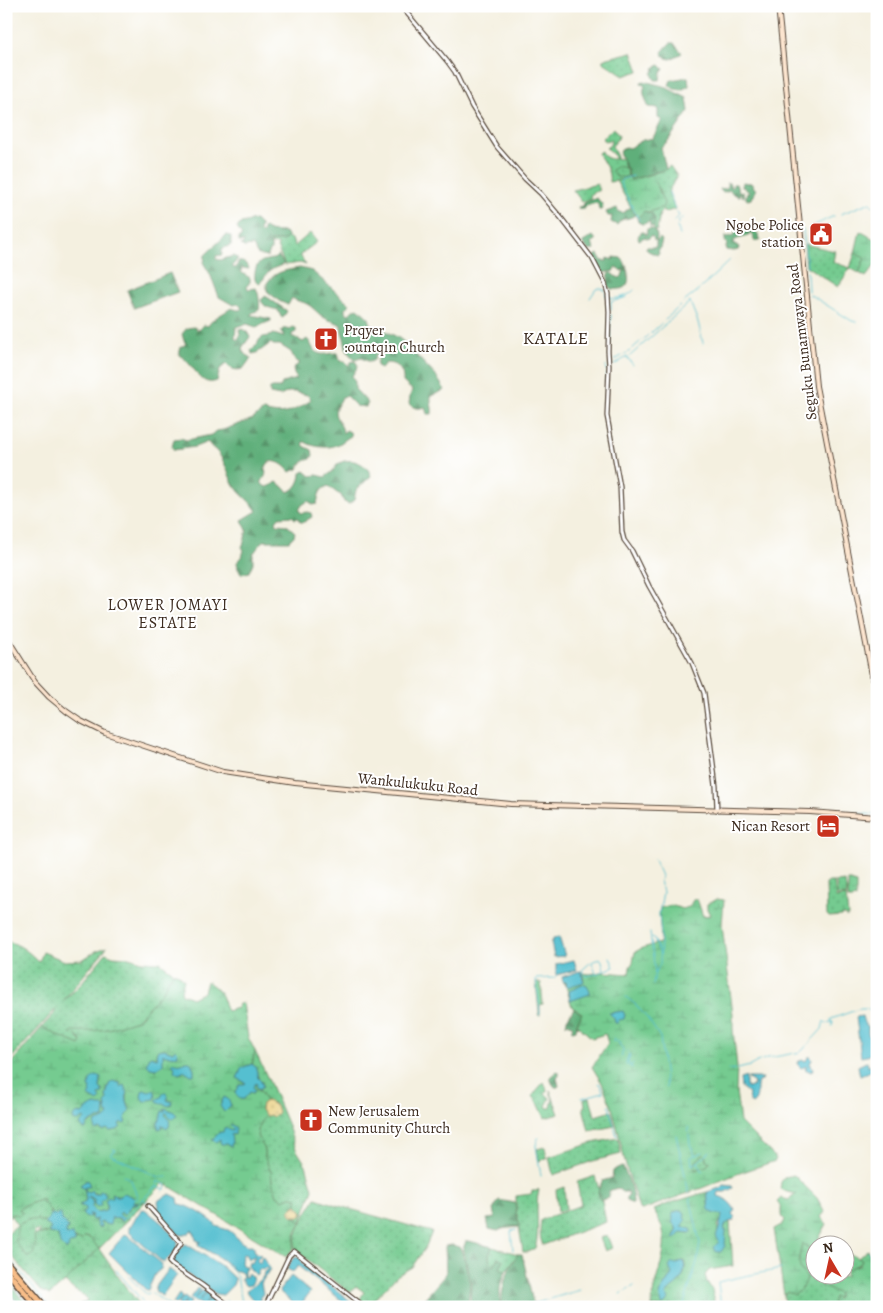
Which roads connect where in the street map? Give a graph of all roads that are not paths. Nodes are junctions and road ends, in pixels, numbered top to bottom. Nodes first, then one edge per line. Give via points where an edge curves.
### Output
1 (401, 6) edge
2 (778, 6) edge
3 (6, 636) edge
4 (877, 701) edge
5 (717, 810) junction
6 (877, 817) edge
7 (148, 1206) dead end
8 (6, 1262) edge
9 (6, 1270) edge
10 (38, 1307) edge
11 (45, 1307) edge
12 (231, 1307) edge
13 (265, 1307) edge
14 (364, 1307) edge

1 - 5 street via 455,72 497,147 562,219 592,258 605,283 609,312 607,416 620,487 622,532 687,654 704,693
2 - 4 main road, Seguku Bunamwaya Road via 816,386
3 - 5 main road, Wankulukuku Road via 48,697 79,720 105,733 223,772 295,783 493,803
5 - 6 main road, Wankulukuku Road
7 - 12 street via 181,1243 169,1262
8 - 11 highway
9 - 10 highway
13 - 14 street via 289,1256 294,1252

